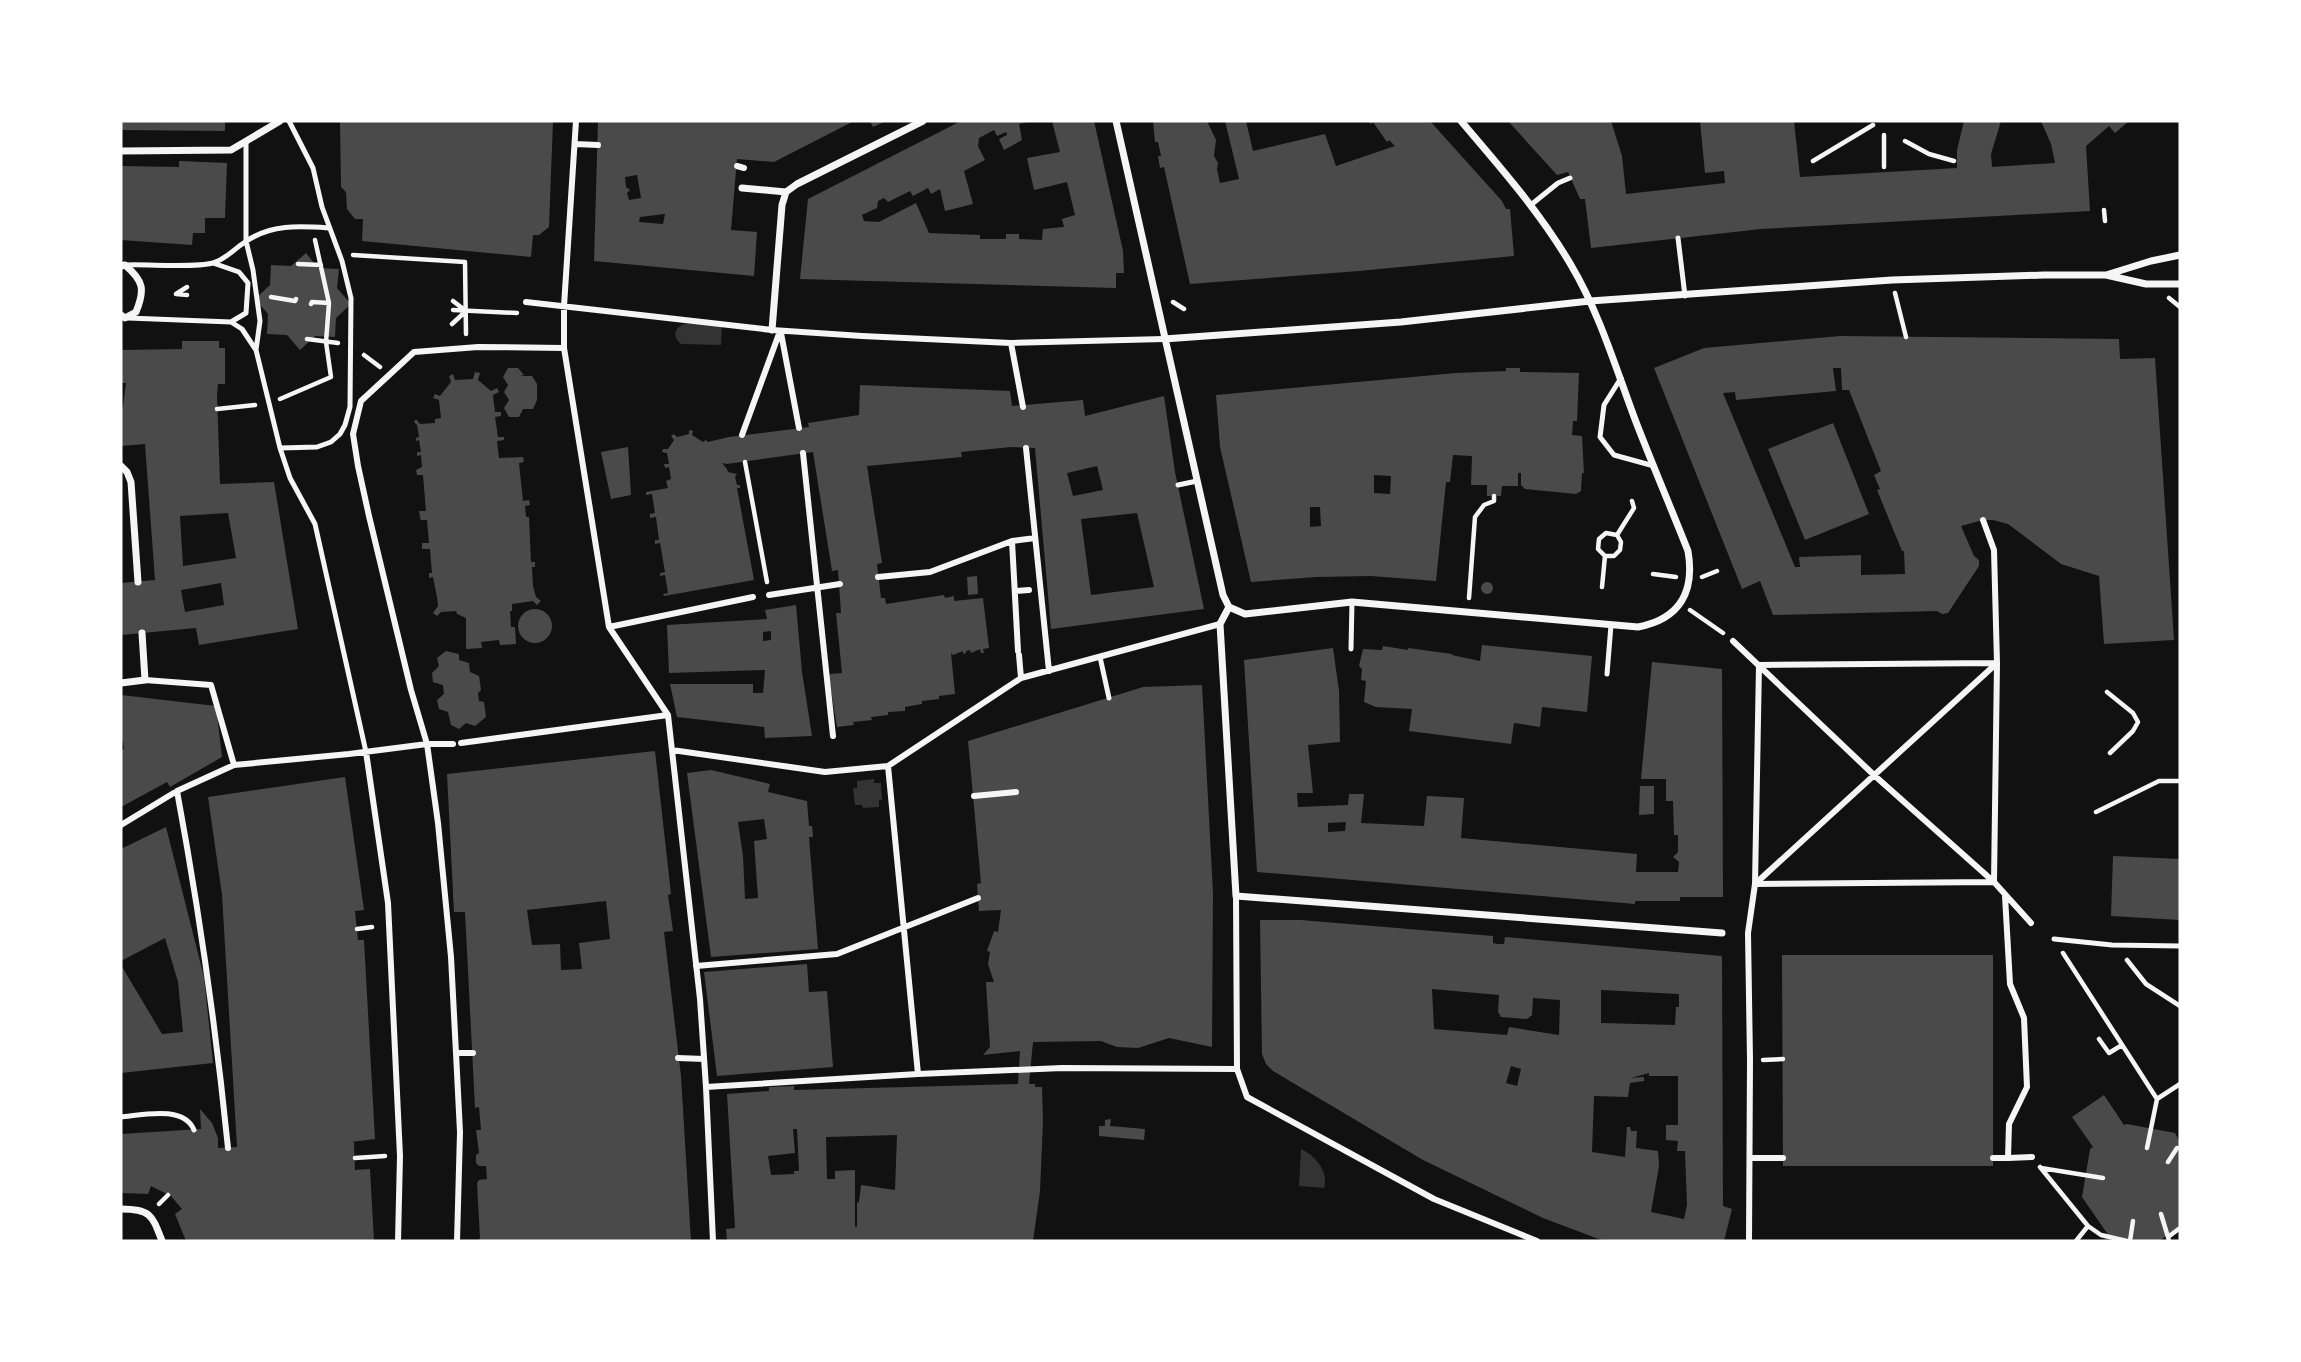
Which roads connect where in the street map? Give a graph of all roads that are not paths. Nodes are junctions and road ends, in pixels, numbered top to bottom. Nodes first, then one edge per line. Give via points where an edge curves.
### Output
1 (279, 121) edge
2 (289, 121) edge
3 (576, 121) edge
4 (923, 121) edge
5 (1116, 121) edge
6 (1461, 121) edge
7 (246, 141) junction
8 (575, 144) junction
9 (598, 145) dead end
10 (121, 151) edge
11 (1570, 177) dead end
12 (742, 188) dead end
13 (786, 192) junction
14 (1532, 204) junction
15 (329, 228) junction
16 (1678, 238) dead end
17 (246, 241) junction
18 (2180, 255) edge
19 (213, 263) junction
20 (123, 265) edge
21 (2106, 275) junction
22 (2180, 285) edge
23 (1685, 296) junction
24 (1590, 301) junction
25 (526, 302) dead end
26 (564, 306) junction
27 (123, 316) edge
28 (231, 322) junction
29 (776, 330) junction
30 (1164, 339) junction
31 (1011, 343) junction
32 (564, 348) junction
33 (256, 350) junction
34 (1621, 378) junction
35 (1023, 407) dead end
36 (348, 416) junction
37 (357, 417) junction
38 (799, 428) dead end
39 (742, 435) dead end
40 (280, 447) junction
41 (1026, 448) dead end
42 (803, 453) dead end
43 (121, 466) edge
44 (1654, 466) junction
45 (1197, 481) junction
46 (1178, 485) dead end
47 (1983, 520) dead end
48 (1035, 538) junction
49 (1012, 541) junction
50 (878, 577) dead end
51 (138, 582) dead end
52 (839, 584) dead end
53 (817, 588) junction
54 (1034, 590) junction
55 (1015, 591) junction
56 (769, 595) road end
57 (753, 597) dead end
58 (1352, 602) junction
59 (1229, 607) junction
60 (1220, 624) junction
61 (1611, 625) junction
62 (609, 627) junction
63 (142, 633) dead end
64 (1733, 641) road end
65 (1351, 649) dead end
66 (1100, 657) junction
67 (1997, 663) junction
68 (1759, 665) junction
69 (1049, 671) junction
70 (1607, 674) dead end
71 (1021, 678) junction
72 (145, 680) junction
73 (121, 682) edge
74 (1109, 698) dead end
75 (668, 715) junction
76 (833, 736) dead end
77 (427, 744) junction
78 (672, 750) junction
79 (366, 752) junction
80 (234, 765) junction
81 (888, 766) junction
82 (1875, 776) junction
83 (177, 791) junction
84 (1016, 792) dead end
85 (974, 796) dead end
86 (121, 825) edge
87 (1994, 882) junction
88 (1755, 884) junction
89 (2005, 895) junction
90 (1236, 896) junction
91 (978, 898) dead end
92 (2031, 923) dead end
93 (905, 926) junction
94 (1722, 933) dead end
95 (2054, 939) road end
96 (2180, 946) edge
97 (696, 966) junction
98 (457, 1053) junction
99 (473, 1054) dead end
100 (678, 1058) dead end
101 (704, 1059) junction
102 (1237, 1069) junction
103 (918, 1074) junction
104 (706, 1087) junction
105 (121, 1117) edge
106 (194, 1130) dead end
107 (228, 1148) dead end
108 (2032, 1157) road end
109 (1750, 1158) junction
110 (1783, 1158) dead end
111 (1993, 1158) dead end
112 (2008, 1158) junction
113 (121, 1209) edge
114 (162, 1241) edge
115 (398, 1241) edge
116 (457, 1241) edge
117 (713, 1241) edge
118 (1536, 1241) edge
119 (1749, 1241) edge

1 - 7 street
2 - 15 lane via 313,169
3 - 8 street
4 - 13 street
5 - 30 street
6 - 14 street
7 - 10 street via 230,150
7 - 17 lane
8 - 9 street
8 - 26 street
11 - 14 lane
12 - 13 street
13 - 29 street
14 - 24 street
15 - 17 lane via 270,229
15 - 36 lane via 351,298
16 - 23 lane
17 - 19 lane
17 - 33 lane via 260,321
18 - 21 street
19 - 20 lane
19 - 28 lane via 239,272 248,283 246,313
20 - 27 street via 138,275 143,295 136,313
21 - 22 street via 2146,284
21 - 23 street via 1892,281
23 - 24 street
24 - 30 street via 1401,322
24 - 34 street
25 - 26 street
26 - 29 street
26 - 32 street
27 - 28 lane
28 - 33 lane via 242,329
29 - 31 street
29 - 38 street
29 - 39 street
30 - 31 street
30 - 45 street
31 - 35 street
32 - 37 street via 414,352 361,401
32 - 62 street
33 - 40 lane
34 - 44 street
34 - 44 lane via 1604,405 1600,437 1614,455
36 - 37 street
36 - 40 lane via 331,442 317,447
37 - 77 street via 353,433 358,466
40 - 79 lane via 290,478 315,524
41 - 48 street
42 - 53 street
43 - 51 street via 131,482
44 - 61 street via 1688,551 1690,577 1681,603 1667,616 1638,627
45 - 46 lane
45 - 59 street
47 - 67 street via 1994,550
48 - 49 street
48 - 54 street
49 - 50 street via 930,572
49 - 55 street
52 - 53 street
53 - 56 street
53 - 76 street
54 - 55 street
54 - 69 street
55 - 71 street
57 - 62 street
58 - 59 street via 1245,614
58 - 61 street
58 - 65 lane
59 - 60 street
60 - 66 street
60 - 90 street
61 - 70 lane
62 - 75 street
63 - 72 street
64 - 68 street
66 - 69 street
66 - 74 lane
67 - 68 street
67 - 82 street
67 - 87 street
68 - 82 street
68 - 88 street
69 - 71 street
71 - 81 street
72 - 73 street
72 - 80 street via 211,685
75 - 77 street
75 - 78 street
77 - 79 street
77 - 98 street
78 - 81 street via 825,772
78 - 97 street
79 - 80 street
79 - 115 street via 388,903 400,1156
80 - 83 street
81 - 93 street
82 - 87 street
82 - 88 street
83 - 86 street
83 - 107 street via 205,953
84 - 85 street
87 - 88 street
87 - 89 street
88 - 109 street via 1748,933
89 - 92 street
89 - 112 street via 2010,984 2024,1018 2027,1087 2008,1124
90 - 94 street
90 - 102 street
91 - 93 street
93 - 97 street via 837,954
93 - 103 street
95 - 96 lane
97 - 101 street
98 - 99 street
98 - 116 street
100 - 101 street
101 - 104 street
102 - 103 street
102 - 118 street via 1247,1097 1434,1199
103 - 104 street
104 - 117 street
105 - 106 lane via 169,1114 185,1117
108 - 112 street
109 - 110 street
109 - 119 street
111 - 112 street
113 - 114 street via 149,1214

